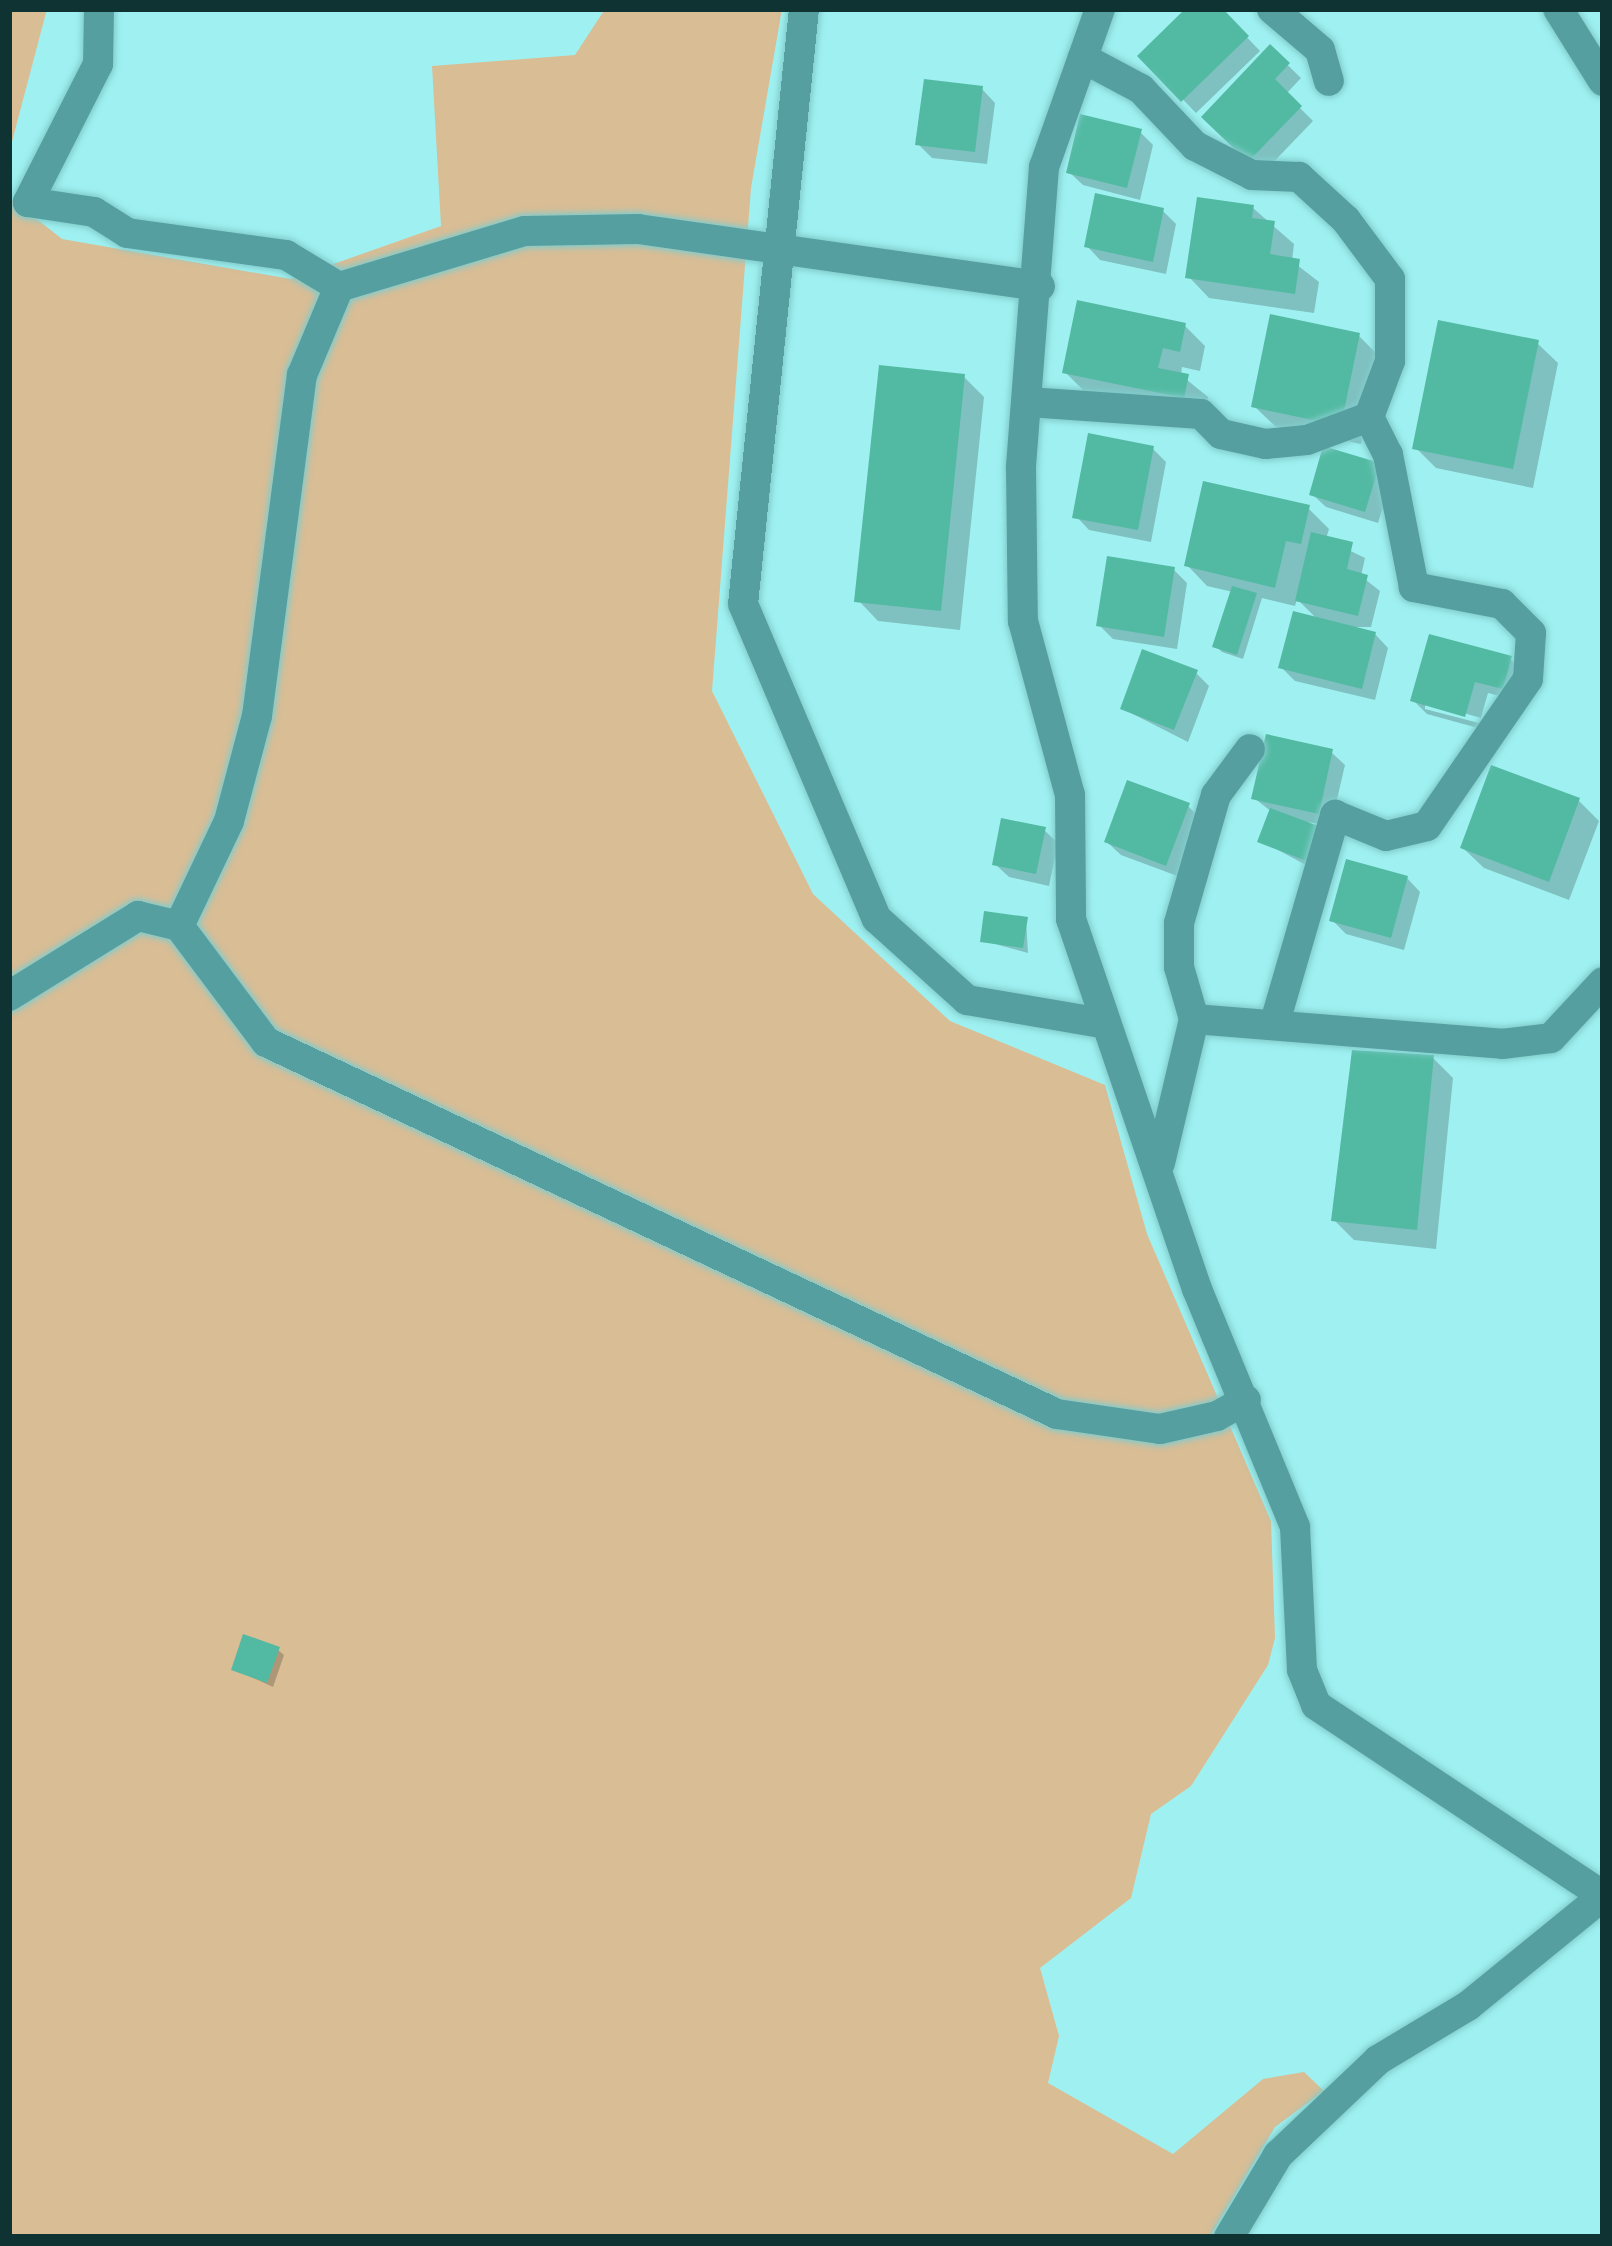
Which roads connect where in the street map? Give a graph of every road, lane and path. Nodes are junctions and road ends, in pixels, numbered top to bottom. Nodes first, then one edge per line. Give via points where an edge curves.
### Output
1 (99, 9) edge
2 (804, 9) edge
3 (1100, 9) edge
4 (1272, 9) edge
5 (1558, 9) edge
6 (1083, 58) junction
7 (1329, 81) dead end
8 (1603, 81) edge
9 (18, 207) edge
10 (778, 244) junction
11 (1040, 286) junction
12 (339, 287) junction
13 (1028, 402) junction
14 (1369, 417) junction
15 (1250, 749) dead end
16 (179, 926) junction
17 (1603, 982) edge
18 (9, 996) edge
19 (1194, 1019) junction
20 (1275, 1022) junction
21 (1102, 1023) junction
22 (1160, 1163) junction
23 (1246, 1400) junction
24 (1603, 1896) edge
25 (1229, 2237) edge

1 - 9 street via 98,64
2 - 10 street
3 - 6 street
4 - 7 street via 1320,50
5 - 8 street
6 - 11 street via 1044,167
6 - 14 street via 1141,89 1195,146 1252,175 1299,177 1346,220 1390,279 1395,313 1390,361
9 - 12 street via 94,212 127,233 286,255
10 - 11 street
10 - 12 street via 525,231
10 - 21 street via 742,604 877,920 967,1000
11 - 13 street
12 - 16 street via 302,375 256,716 229,821
13 - 14 street via 1201,414 1221,434 1265,444 1307,440
13 - 21 street via 1023,620 1070,795 1071,919
14 - 20 street via 1388,455 1414,587 1502,604 1531,632 1528,679 1427,826 1386,836 1335,815
15 - 19 street via 1216,795 1179,923 1179,967
16 - 18 street via 138,916
16 - 23 street via 266,1042 1057,1414 1160,1429 1217,1417
17 - 20 street via 1551,1039 1502,1044
19 - 20 street
19 - 22 street
21 - 22 street
22 - 23 street via 1197,1289
23 - 24 street via 1295,1527 1302,1670 1316,1705
24 - 25 street via 1468,2006 1378,2060 1278,2155

